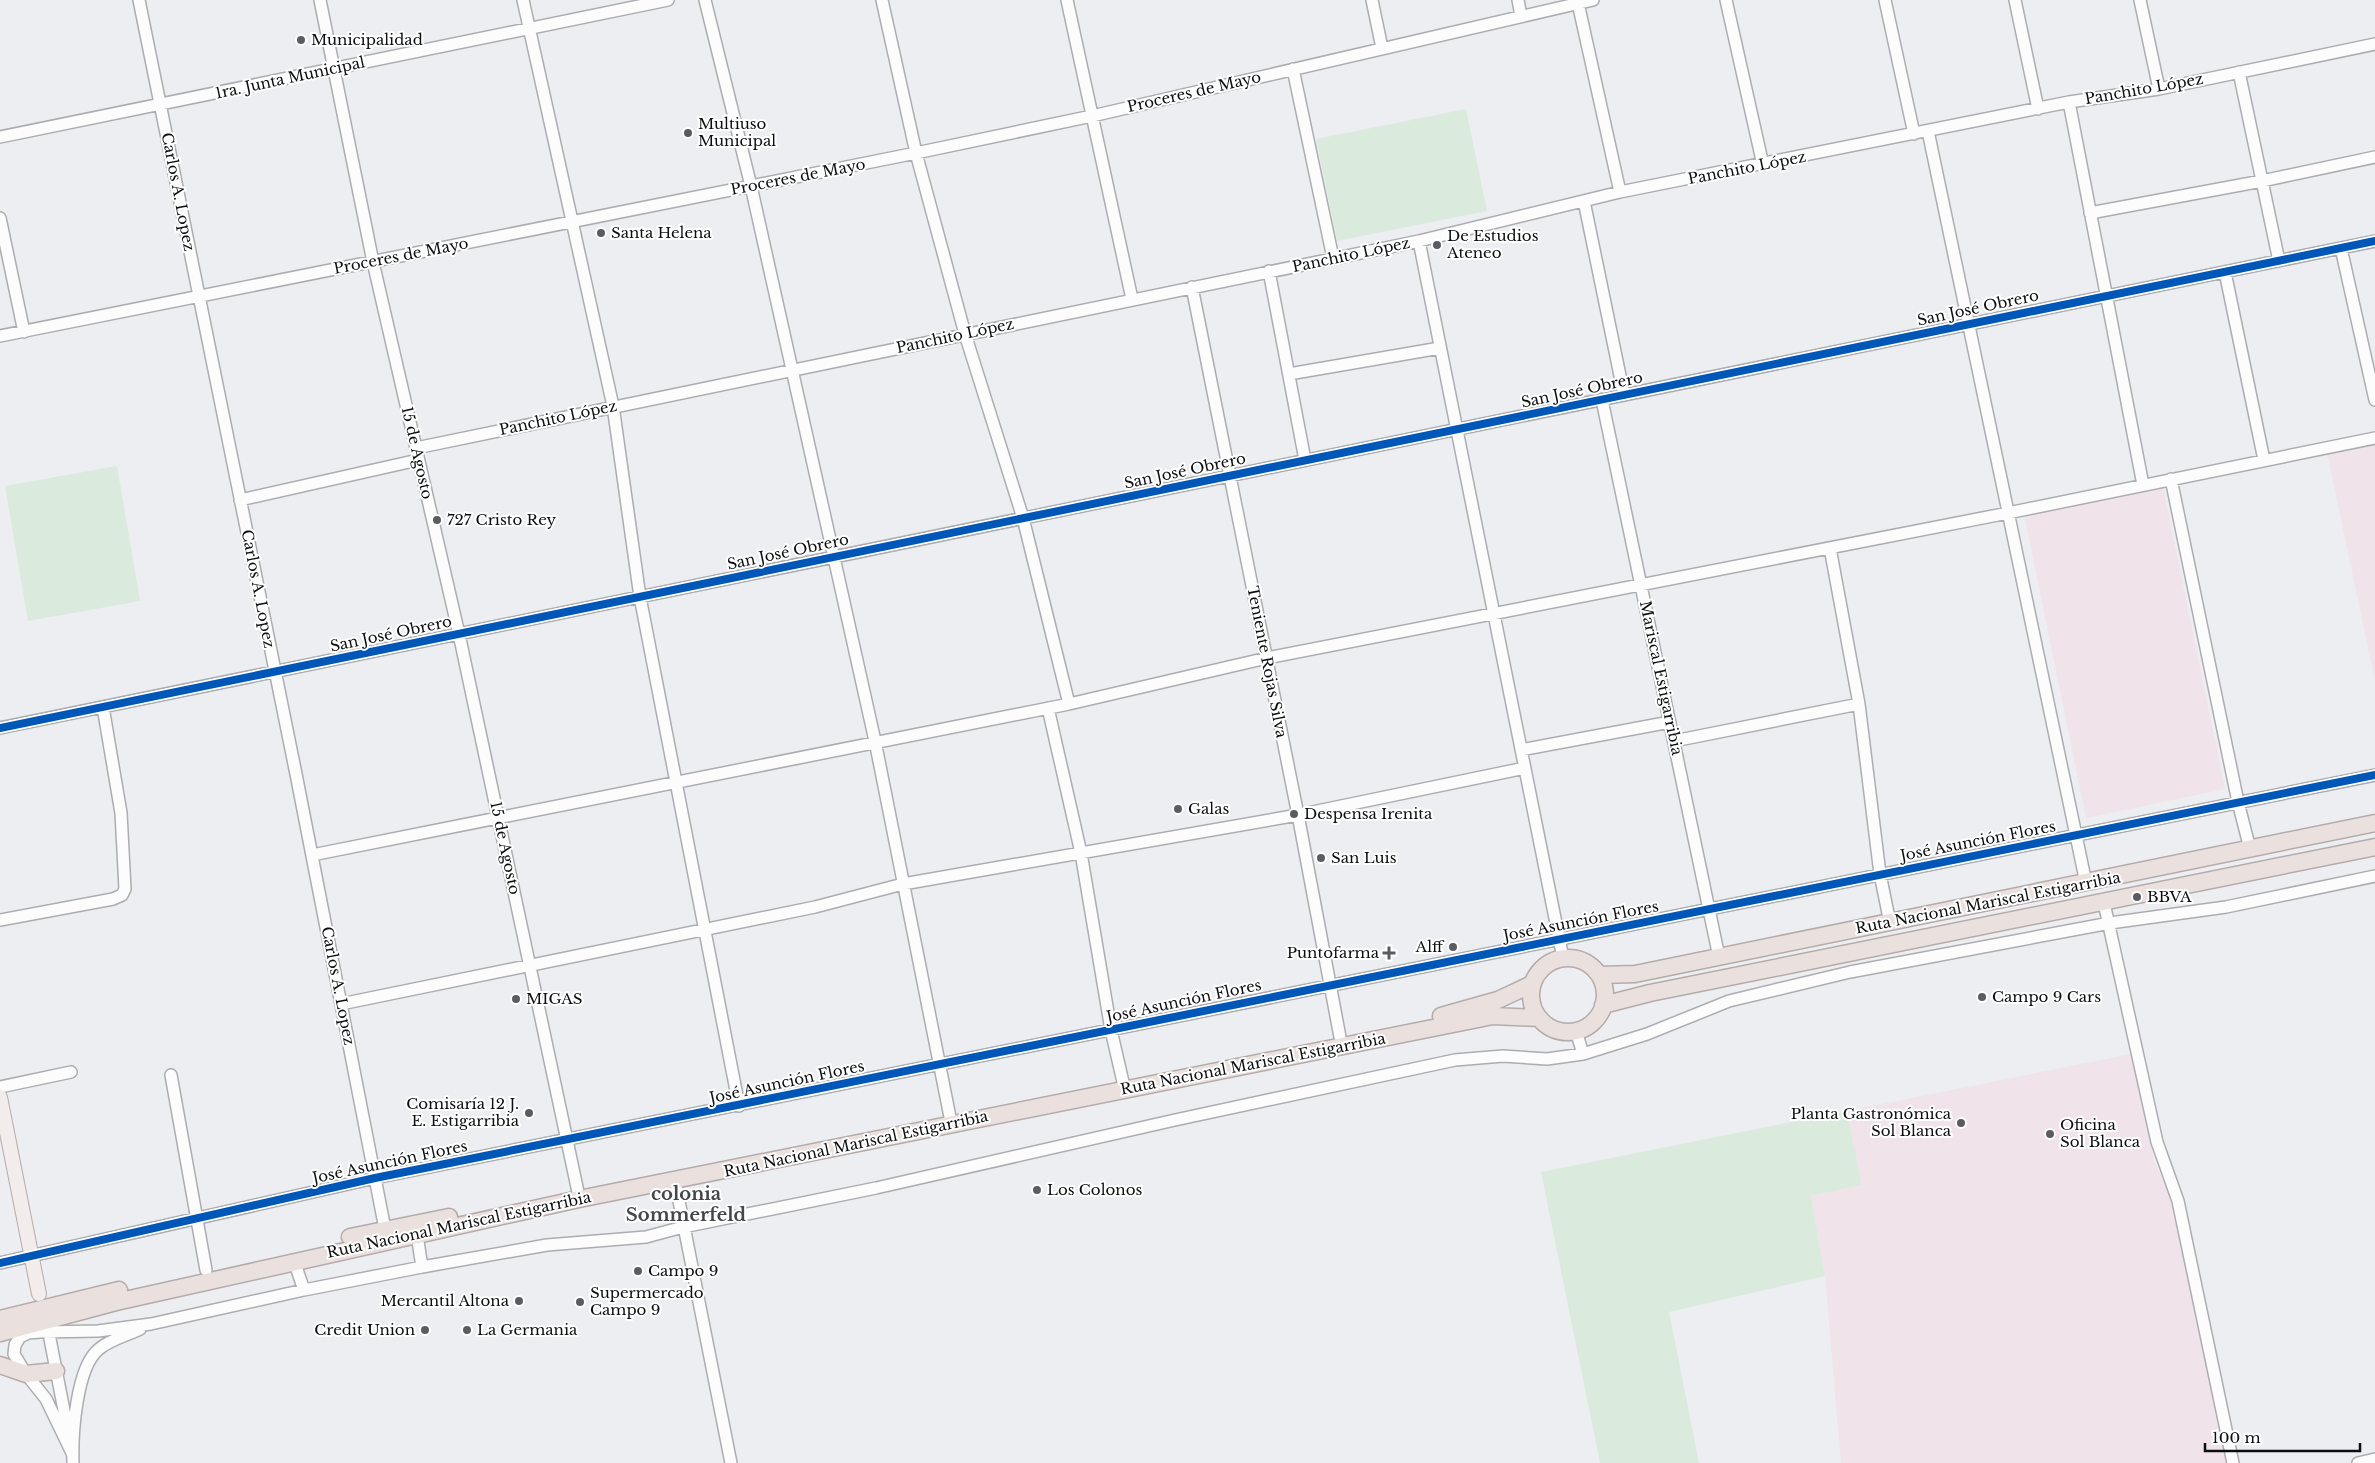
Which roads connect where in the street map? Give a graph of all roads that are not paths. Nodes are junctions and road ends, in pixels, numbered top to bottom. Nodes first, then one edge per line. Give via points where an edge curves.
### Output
1 (139, 0) edge
2 (320, 0) edge
3 (523, 0) edge
4 (668, 0) edge
5 (705, 0) edge
6 (882, 0) edge
7 (1067, 0) edge
8 (1372, 0) edge
9 (1518, 0) edge
10 (1593, 0) edge
11 (1726, 0) edge
12 (1885, 0) edge
13 (2015, 0) edge
14 (2140, 0) edge
15 (1578, 3) junction
16 (1521, 16) junction
17 (529, 27) junction
18 (2375, 44) edge
19 (1382, 48) junction
20 (1293, 69) junction
21 (333, 70) junction
22 (2239, 72) junction
23 (2159, 89) junction
24 (2068, 102) junction
25 (160, 104) junction
26 (2038, 109) junction
27 (1092, 116) junction
28 (1928, 131) junction
29 (1914, 134) junction
30 (0, 137) edge
31 (916, 153) junction
32 (2375, 157) edge
33 (1763, 165) junction
34 (2262, 181) junction
35 (750, 186) junction
36 (1620, 192) junction
37 (1584, 201) junction
38 (2090, 213) junction
39 (0, 218) edge
40 (571, 222) junction
41 (1419, 241) junction
42 (2375, 241) edge
43 (2341, 248) junction
44 (1333, 258) junction
45 (2279, 261) junction
46 (374, 262) junction
47 (1269, 271) junction
48 (2225, 272) junction
49 (1192, 287) junction
50 (199, 296) junction
51 (2106, 296) junction
52 (1132, 299) junction
53 (1969, 324) junction
54 (24, 332) junction
55 (965, 334) junction
56 (0, 336) edge
57 (1440, 348) junction
58 (791, 370) junction
59 (1289, 374) junction
60 (1624, 395) junction
61 (1602, 400) junction
62 (2375, 400) edge
63 (613, 406) junction
64 (1457, 430) junction
65 (2375, 438) edge
66 (416, 448) junction
67 (418, 460) junction
68 (1306, 460) junction
69 (2264, 460) junction
70 (1230, 476) junction
71 (2171, 479) junction
72 (2143, 484) junction
73 (240, 500) junction
74 (2008, 513) junction
75 (1023, 518) junction
76 (1830, 548) junction
77 (834, 557) junction
78 (1641, 585) junction
79 (640, 597) junction
80 (1494, 614) junction
81 (459, 634) junction
82 (1267, 658) junction
83 (275, 672) junction
84 (1070, 704) junction
85 (1859, 704) junction
86 (103, 707) junction
87 (1048, 708) junction
88 (1670, 722) junction
89 (0, 728) edge
90 (875, 741) junction
91 (1674, 741) junction
92 (1521, 750) junction
93 (1525, 768) junction
94 (2375, 775) edge
95 (674, 782) junction
96 (2238, 802) junction
97 (1298, 815) junction
98 (498, 817) junction
99 (2375, 824) edge
100 (2076, 836) junction
101 (2375, 847) edge
102 (2250, 849) junction
103 (1081, 853) junction
104 (312, 854) junction
105 (1880, 874) junction
106 (2375, 876) edge
107 (2086, 883) junction
108 (904, 884) junction
109 (2104, 903) junction
110 (1710, 909) junction
111 (0, 920) edge
112 (1890, 923) junction
113 (2110, 923) junction
114 (703, 930) junction
115 (1559, 939) junction
116 (1719, 957) junction
117 (1563, 958) junction
118 (530, 965) junction
119 (1600, 975) junction
120 (1532, 984) junction
121 (1330, 985) junction
122 (341, 1004) junction
123 (1603, 1005) junction
124 (1539, 1018) junction
125 (1111, 1030) junction
126 (1576, 1031) junction
127 (1340, 1037) junction
128 (1583, 1054) junction
129 (940, 1064) junction
130 (71, 1072) dead end
131 (170, 1075) dead end
132 (1123, 1082) junction
133 (0, 1087) edge
134 (0, 1097) edge
135 (739, 1106) junction
136 (950, 1117) junction
137 (567, 1140) junction
138 (375, 1178) junction
139 (675, 1181) junction
140 (578, 1192) junction
141 (197, 1218) junction
142 (683, 1227) junction
143 (385, 1230) junction
144 (417, 1235) junction
145 (32, 1255) junction
146 (294, 1261) junction
147 (0, 1263) edge
148 (422, 1267) junction
149 (206, 1270) junction
150 (304, 1290) junction
151 (40, 1294) dead end
152 (0, 1319) edge
153 (151, 1324) junction
154 (0, 1333) edge
155 (50, 1339) dead end
156 (0, 1365) edge
157 (56, 1371) junction
158 (26, 1374) junction
159 (73, 1459) edge
160 (2375, 1459) edge
161 (731, 1463) edge
162 (2234, 1463) edge
163 (2358, 1463) edge

1 - 25 street, Carlos A. Lopez
2 - 21 street, 15 de Agosto
3 - 17 street
4 - 17 street, 1ra. Junta Municipal
5 - 35 street
6 - 31 street
7 - 27 street
8 - 19 street
9 - 16 street
10 - 15 street, Proceres de Mayo
11 - 33 street
12 - 29 street
13 - 26 street
14 - 23 street
15 - 16 street, Proceres de Mayo
15 - 36 street
16 - 19 street, Proceres de Mayo
17 - 21 street, 1ra. Junta Municipal
17 - 40 street
18 - 22 street, Panchito López
19 - 20 street, Proceres de Mayo
20 - 27 street, Proceres de Mayo
20 - 44 street
21 - 25 street, 1ra. Junta Municipal
21 - 46 street, 15 de Agosto
22 - 23 street, Panchito López
22 - 34 street
23 - 24 street, Panchito López
24 - 26 street, Panchito López
24 - 38 street
25 - 30 street, 1ra. Junta Municipal
25 - 50 street, Carlos A. Lopez
26 - 28 street, Panchito López
27 - 31 street, Proceres de Mayo
27 - 52 street
28 - 29 street, Panchito López
28 - 53 street
29 - 33 street, Panchito López
31 - 35 street, Proceres de Mayo
31 - 55 street
32 - 34 street
33 - 36 street, Panchito López
34 - 38 street
34 - 45 street
35 - 40 street, Proceres de Mayo
35 - 58 street
36 - 37 street, Panchito López
37 - 41 street, Panchito López
37 - 60 street
38 - 51 street
39 - 54 street
40 - 46 street, Proceres de Mayo
40 - 63 street
41 - 44 street, Panchito López
41 - 57 street
42 - 43 street, San José Obrero
43 - 45 street, San José Obrero
43 - 62 street
44 - 47 street, Panchito López
45 - 48 street, San José Obrero
46 - 50 street, Proceres de Mayo
46 - 66 street, 15 de Agosto
47 - 49 street, Panchito López
47 - 59 street
48 - 51 street, San José Obrero
48 - 69 street
49 - 52 street, Panchito López
49 - 70 street, Teniente Rojas Silva
50 - 54 street, Proceres de Mayo
50 - 73 street, Carlos A. Lopez
51 - 53 street, San José Obrero
51 - 72 street
52 - 55 street, Panchito López
53 - 60 street, San José Obrero
53 - 74 street
54 - 56 street, Proceres de Mayo
55 - 58 street, Panchito López
55 - 75 street
57 - 59 street
57 - 64 street
58 - 63 street, Panchito López
58 - 77 street
59 - 68 street
60 - 61 street, San José Obrero
61 - 64 street, San José Obrero
61 - 78 street, Mariscal Estigarribia
63 - 66 street, Panchito López
63 - 79 street
64 - 68 street, San José Obrero
64 - 80 street
65 - 69 street
66 - 67 street, 15 de Agosto
67 - 73 street
67 - 81 street, 15 de Agosto
68 - 70 street, San José Obrero
69 - 71 street
70 - 75 street, San José Obrero
70 - 82 street, Teniente Rojas Silva
71 - 72 street
71 - 96 street
72 - 74 street
73 - 83 street, Carlos A. Lopez
74 - 76 street
74 - 100 street
75 - 77 street, San José Obrero
75 - 84 street
76 - 78 street
76 - 85 street
77 - 79 street, San José Obrero
77 - 90 street
78 - 80 street
78 - 88 street, Mariscal Estigarribia
79 - 81 street, San José Obrero
79 - 95 street
80 - 82 street
80 - 92 street
81 - 83 street, San José Obrero
81 - 98 street, 15 de Agosto
82 - 84 street
82 - 97 street, Teniente Rojas Silva
83 - 86 street, San José Obrero
83 - 104 street, Carlos A. Lopez
84 - 87 street
85 - 91 street
85 - 105 street
86 - 89 street, San José Obrero
86 - 111 street via 121,814 125,889 113,900
87 - 90 street
87 - 103 street
88 - 91 street, Mariscal Estigarribia
88 - 92 street
90 - 95 street
90 - 108 street
91 - 110 street, Mariscal Estigarribia
92 - 93 street
93 - 97 street
93 - 115 street
94 - 96 street, José Asunción Flores
95 - 98 street
95 - 114 street
96 - 100 street, José Asunción Flores
96 - 102 street
97 - 103 street
97 - 121 street, Teniente Rojas Silva
98 - 104 street
98 - 118 street, 15 de Agosto
99 - 102 highway, Ruta Nacional Mariscal Estigarribia
100 - 105 street, José Asunción Flores
100 - 107 street
101 - 109 highway, Ruta Nacional Mariscal Estigarribia
102 - 107 highway, Ruta Nacional Mariscal Estigarribia
103 - 108 street
103 - 125 street
104 - 122 street, Carlos A. Lopez
105 - 110 street, José Asunción Flores
105 - 112 street
106 - 113 street via 2226,907
107 - 112 highway, Ruta Nacional Mariscal Estigarribia
108 - 114 street via 815,907
108 - 129 street
109 - 113 street
109 - 123 highway, Ruta Nacional Mariscal Estigarribia
110 - 115 street, José Asunción Flores
110 - 116 street, Mariscal Estigarribia
112 - 116 highway, Ruta Nacional Mariscal Estigarribia
113 - 128 street via 1850,972 1729,1001 1647,1034
113 - 162 street via 2157,1142 2178,1201
114 - 118 street
114 - 135 street
115 - 117 street
115 - 121 street, José Asunción Flores
116 - 119 highway, Ruta Nacional Mariscal Estigarribia via 1635,974
117 - 119 highway via 1584,961
117 - 120 highway via 1542,968
118 - 122 street
118 - 137 street, 15 de Agosto
119 - 123 highway via 1605,990
120 - 124 highway via 1531,1002
120 - 127 highway, Ruta Nacional Mariscal Estigarribia via 1498,1000 1461,1011
121 - 125 street, José Asunción Flores
121 - 127 street, Teniente Rojas Silva
122 - 138 street, Carlos A. Lopez
123 - 126 highway via 1593,1022
124 - 126 highway via 1556,1030
124 - 139 highway, Ruta Nacional Mariscal Estigarribia via 1493,1016
125 - 129 street, José Asunción Flores
125 - 132 street
126 - 128 street
127 - 132 highway, Ruta Nacional Mariscal Estigarribia
128 - 142 street via 1547,1059 1503,1056 1455,1060 876,1188
129 - 135 street, José Asunción Flores
129 - 136 street
130 - 133 street
131 - 141 street
132 - 136 highway, Ruta Nacional Mariscal Estigarribia
134 - 145 main road
135 - 137 street, José Asunción Flores
136 - 140 highway, Ruta Nacional Mariscal Estigarribia
137 - 138 street, José Asunción Flores
137 - 140 street, 15 de Agosto
138 - 141 street, José Asunción Flores
138 - 143 street, Carlos A. Lopez
139 - 142 street
139 - 144 highway, Ruta Nacional Mariscal Estigarribia
140 - 143 highway, Ruta Nacional Mariscal Estigarribia
141 - 145 street, José Asunción Flores
141 - 149 street
142 - 148 street via 646,1237 547,1245
142 - 161 street
143 - 149 highway, Ruta Nacional Mariscal Estigarribia
144 - 146 highway, Ruta Nacional Mariscal Estigarribia
144 - 148 street
145 - 147 street, José Asunción Flores
145 - 151 main road
146 - 150 street
146 - 154 highway, Ruta Nacional Mariscal Estigarribia via 116,1302
148 - 150 street
149 - 152 highway, Ruta Nacional Mariscal Estigarribia
150 - 153 street
153 - 158 street via 98,1331 28,1333 20,1337 14,1354
153 - 159 street via 99,1349 86,1365 78,1401
155 - 157 street
156 - 158 highway
157 - 158 highway
157 - 159 street
158 - 159 street via 46,1399
160 - 163 street

